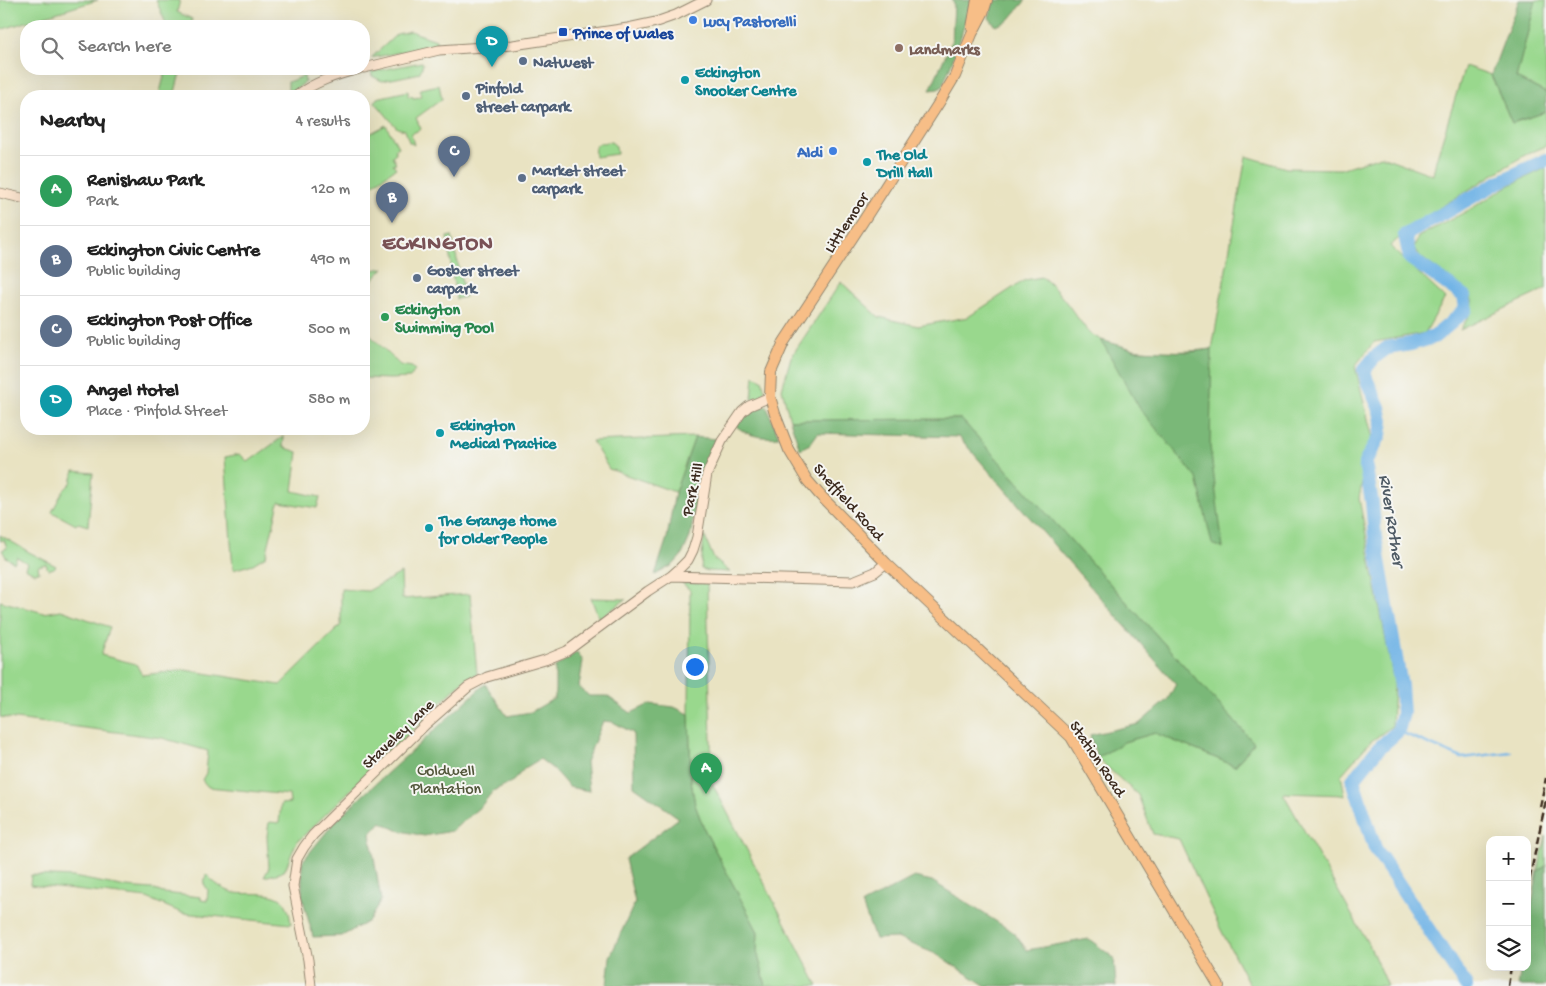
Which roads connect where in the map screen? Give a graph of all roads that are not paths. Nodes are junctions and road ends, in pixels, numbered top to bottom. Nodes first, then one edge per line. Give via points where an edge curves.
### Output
1 (706, 0) edge
2 (977, 0) edge
3 (987, 0) edge
4 (972, 34) junction
5 (370, 67) edge
6 (340, 75) edge
7 (304, 90) edge
8 (0, 193) edge
9 (20, 198) edge
10 (771, 372) joint
11 (770, 397) junction
12 (886, 563) junction
13 (671, 576) junction
14 (648, 591) joint
15 (311, 986) edge
16 (1219, 986) edge

1 - 5 main road via 676,15 639,26 513,45 440,50
2 - 4 main road, Littlemoor
3 - 4 main road, Littlemoor
4 - 10 main road, Littlemoor via 945,93 784,342
6 - 7 main road
8 - 9 main road
10 - 11 main road, Sheffield Road
11 - 12 main road, Sheffield Road via 789,450 807,480
11 - 13 main road, Park Hill via 742,412 722,441 707,474 693,550 688,560
12 - 13 main road via 875,572 853,581
12 - 16 main road, Station Road via 1071,737
13 - 14 main road, Park Hill
14 - 15 main road, Staveley Lane via 567,651 487,677 468,687 313,835 297,859 293,886

